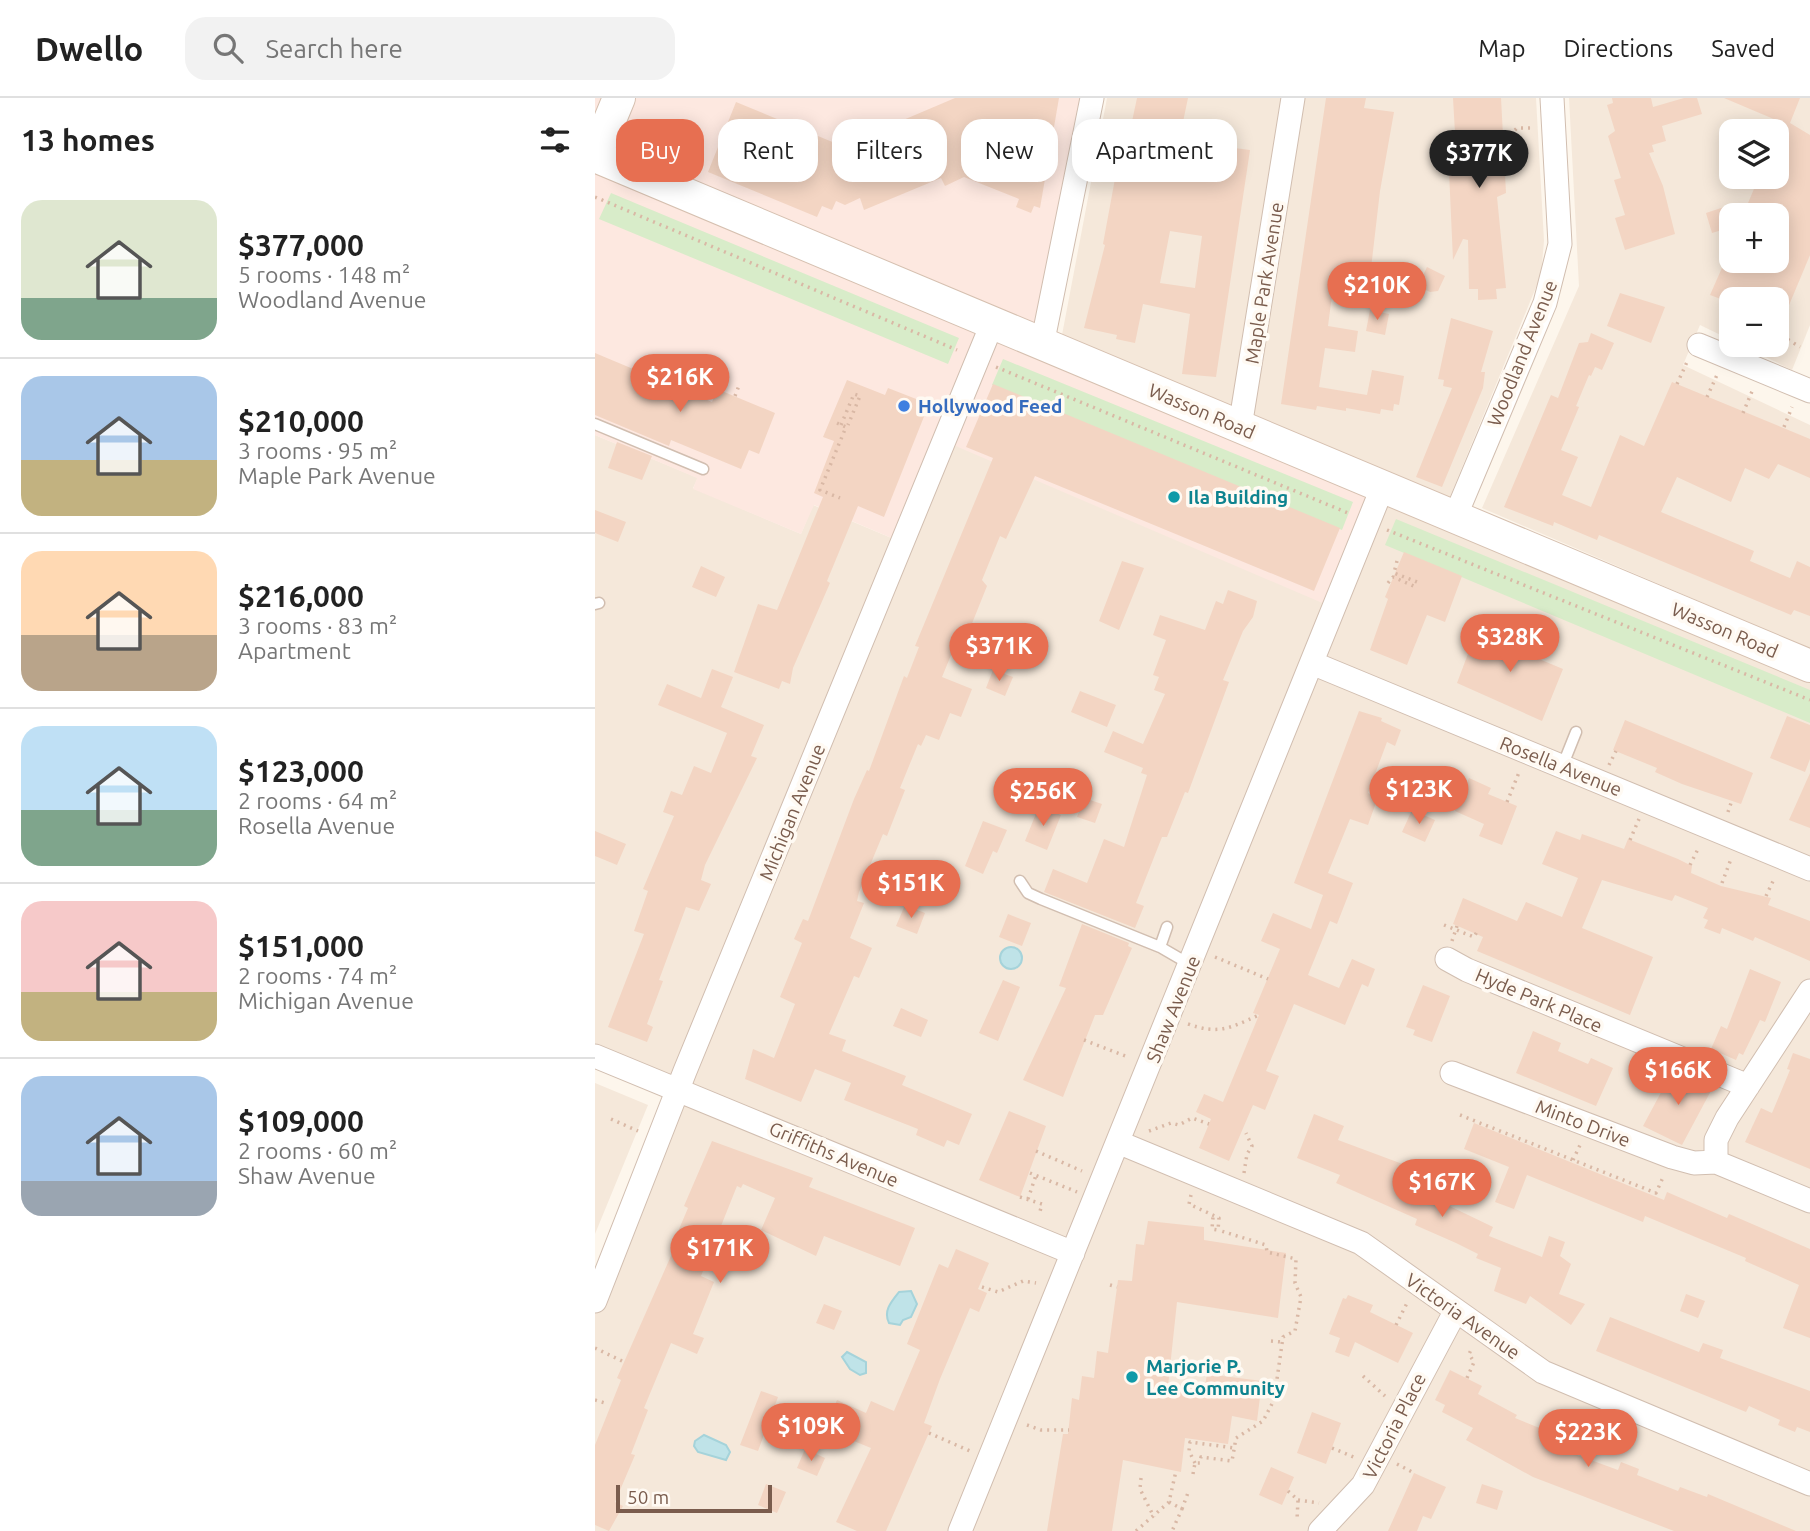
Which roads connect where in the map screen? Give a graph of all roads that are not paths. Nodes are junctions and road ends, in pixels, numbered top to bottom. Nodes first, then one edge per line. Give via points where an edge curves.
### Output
1 (619, 98) edge
2 (1092, 98) edge
3 (1293, 98) edge
4 (1552, 98) edge
5 (595, 156) edge
6 (992, 324) junction
7 (1042, 345) junction
8 (1693, 352) road end
9 (1804, 389) edge
10 (595, 425) edge
11 (1240, 427) junction
12 (703, 469) dead end
13 (1383, 486) junction
14 (1455, 517) junction
15 (1312, 663) junction
16 (1810, 666) edge
17 (1576, 732) dead end
18 (1562, 767) junction
19 (1810, 869) edge
20 (1020, 881) dead end
21 (1167, 927) dead end
22 (1160, 947) junction
23 (1194, 957) junction
24 (1447, 958) dead end
25 (1810, 991) edge
26 (595, 1056) edge
27 (1453, 1073) dead end
28 (1748, 1086) junction
29 (678, 1090) junction
30 (1120, 1143) junction
31 (1716, 1162) junction
32 (1810, 1201) edge
33 (1073, 1253) junction
34 (595, 1301) edge
35 (1455, 1312) junction
36 (1810, 1483) edge
37 (961, 1531) edge
38 (1320, 1531) edge

1 - 5 street
2 - 7 street
3 - 11 street, Maple Park Avenue
4 - 14 street, Woodland Avenue via 1560,244 1557,262 1545,303
5 - 6 street, Wasson Road
6 - 7 street, Wasson Road
6 - 29 street, Michigan Avenue
7 - 11 street, Wasson Road
8 - 9 street
10 - 12 lane
11 - 13 street, Wasson Road
13 - 14 street, Wasson Road
13 - 15 street, Shaw Avenue
14 - 16 street, Wasson Road
15 - 18 street, Rosella Avenue
15 - 23 street, Shaw Avenue
17 - 18 lane
18 - 19 street, Rosella Avenue
20 - 22 lane via 1041,899
21 - 22 lane
22 - 23 lane
23 - 30 street, Shaw Avenue
24 - 28 street, Hyde Park Place
25 - 28 street
26 - 29 street, Griffiths Avenue
27 - 31 street, Minto Drive via 1672,1157
28 - 31 street via 1716,1140
29 - 33 street, Griffiths Avenue
29 - 34 street, Michigan Avenue
30 - 33 street, Shaw Avenue
30 - 35 street, Victoria Avenue via 1361,1243
31 - 32 street, Minto Drive
33 - 37 street, Shaw Avenue
35 - 36 street, Victoria Avenue via 1543,1372
35 - 38 street, Victoria Place via 1363,1485

